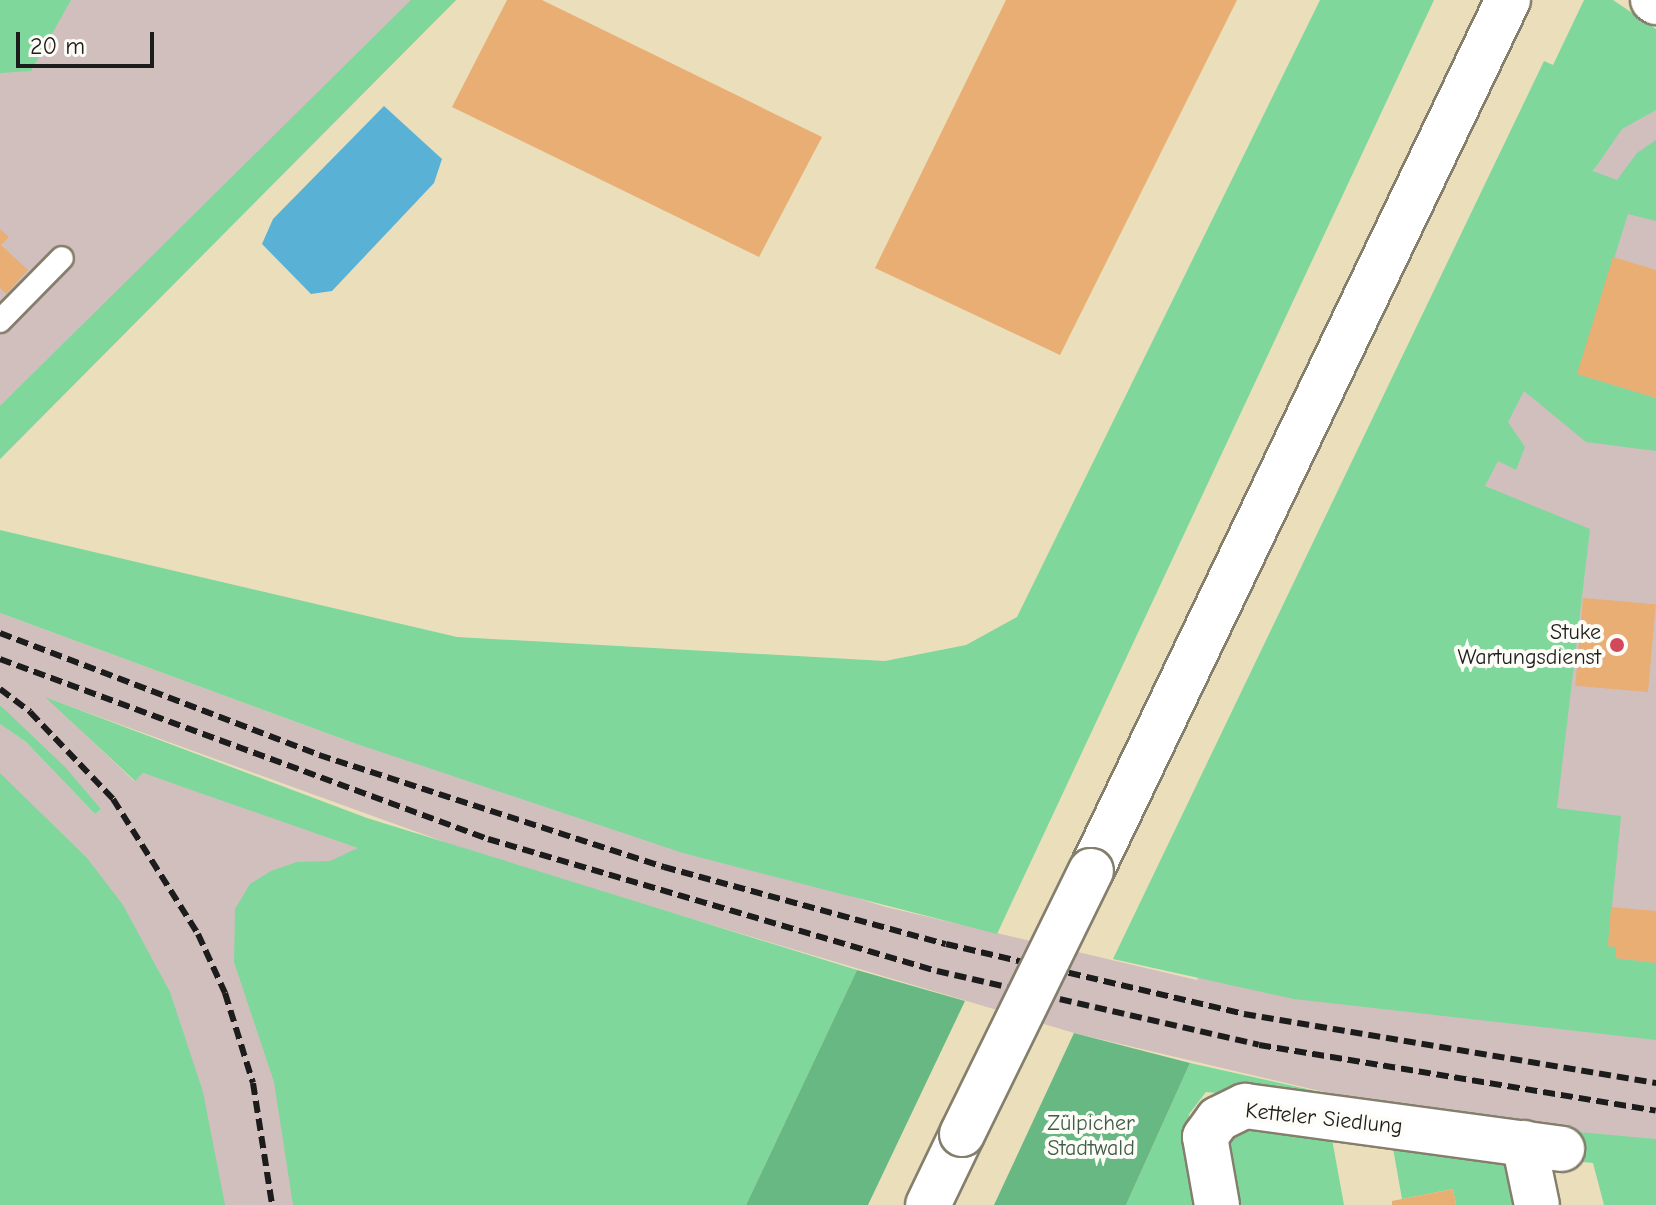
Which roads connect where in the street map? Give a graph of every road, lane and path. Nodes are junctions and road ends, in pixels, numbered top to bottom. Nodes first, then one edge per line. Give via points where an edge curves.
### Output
1 (1501, 16) edge
2 (62, 258) dead end
3 (0, 321) edge
4 (928, 1205) edge
5 (1217, 1205) edge
6 (1537, 1205) edge

1 - 4 main road, bridge
2 - 3 lane
5 - 6 main road, Ketteler Siedlung via 1205,1137 1218,1119 1245,1106 1543,1146

